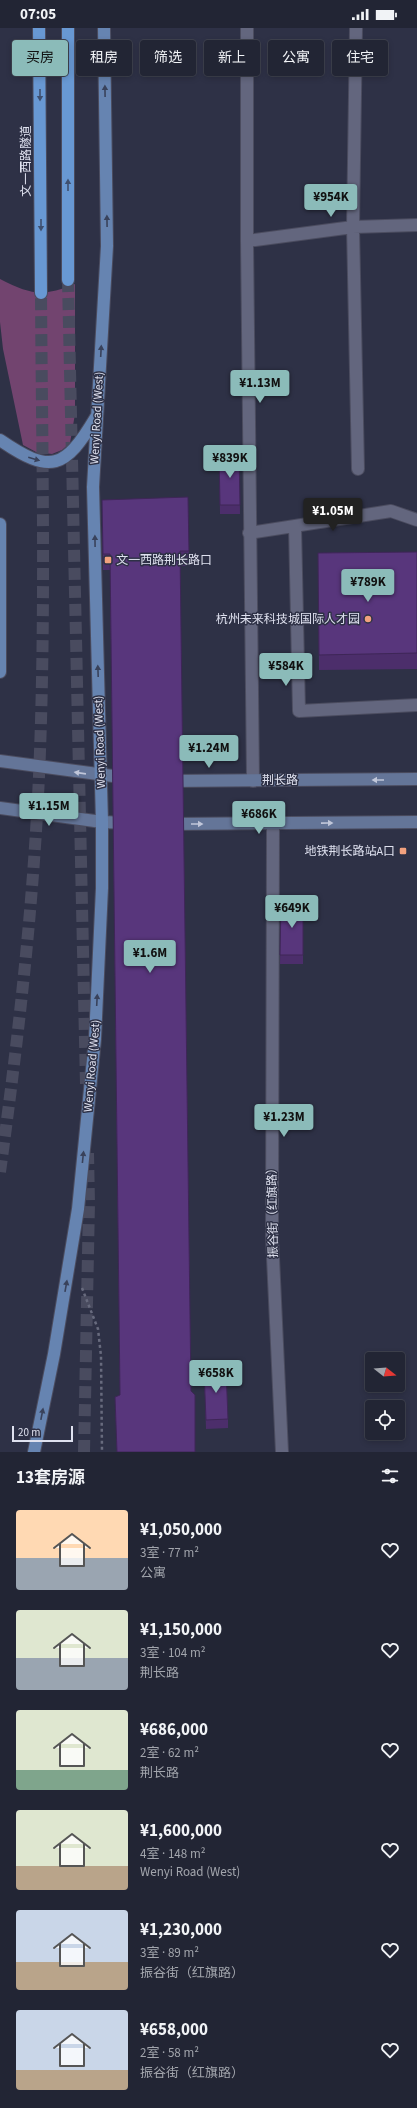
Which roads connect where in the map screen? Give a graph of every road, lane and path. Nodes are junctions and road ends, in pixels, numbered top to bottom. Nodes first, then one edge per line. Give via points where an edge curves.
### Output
1 (39, 28) edge
2 (68, 28) edge
3 (104, 28) edge
4 (246, 28) edge
5 (356, 28) edge
6 (417, 225) edge
7 (353, 227) junction
8 (247, 241) junction
9 (68, 280) tunnel mouth
10 (41, 293) tunnel mouth
11 (98, 415) junction
12 (0, 440) edge
13 (358, 468) dead end
14 (417, 520) edge
15 (0, 524) edge
16 (295, 526) junction
17 (249, 533) junction
18 (0, 672) edge
19 (417, 705) edge
20 (0, 761) edge
21 (101, 776) junction
22 (137, 779) edge
23 (417, 779) edge
24 (151, 780) edge
25 (253, 780) junction
26 (0, 808) edge
27 (102, 822) junction
28 (417, 822) edge
29 (138, 823) edge
30 (273, 823) junction
31 (159, 824) edge
32 (81, 1286) dead end
33 (34, 1452) edge
34 (102, 1452) edge
35 (282, 1452) edge

1 -> 10 highway, 文一西路隧道
9 -> 2 highway
11 -> 3 main road, Wenyi Road (West) via 107,246
4 - 8 street
5 - 7 street
6 - 7 street
7 - 8 street
7 - 13 street
8 - 17 street
12 -> 11 main road via 24,457 43,462 56,462 68,455 82,441
21 -> 11 main road, Wenyi Road (West) via 93,487
14 - 16 street via 391,511
15 - 18 main road
16 - 17 street
16 - 19 street via 299,711
17 - 25 street
21 -> 20 main road
21 - 22 main road
21 - 27 main road, Wenyi Road (West)
23 -> 25 main road, 荆长路
24 - 25 main road, 荆长路
26 - 27 main road
27 - 29 main road
33 -> 27 main road, Wenyi Road (West) via 54,1354 78,1209 95,1039 102,888
30 -> 28 main road
31 -> 30 main road
30 - 35 street, 振谷街（红旗路） via 272,1236
32 - 34 path via 98,1330 101,1356

